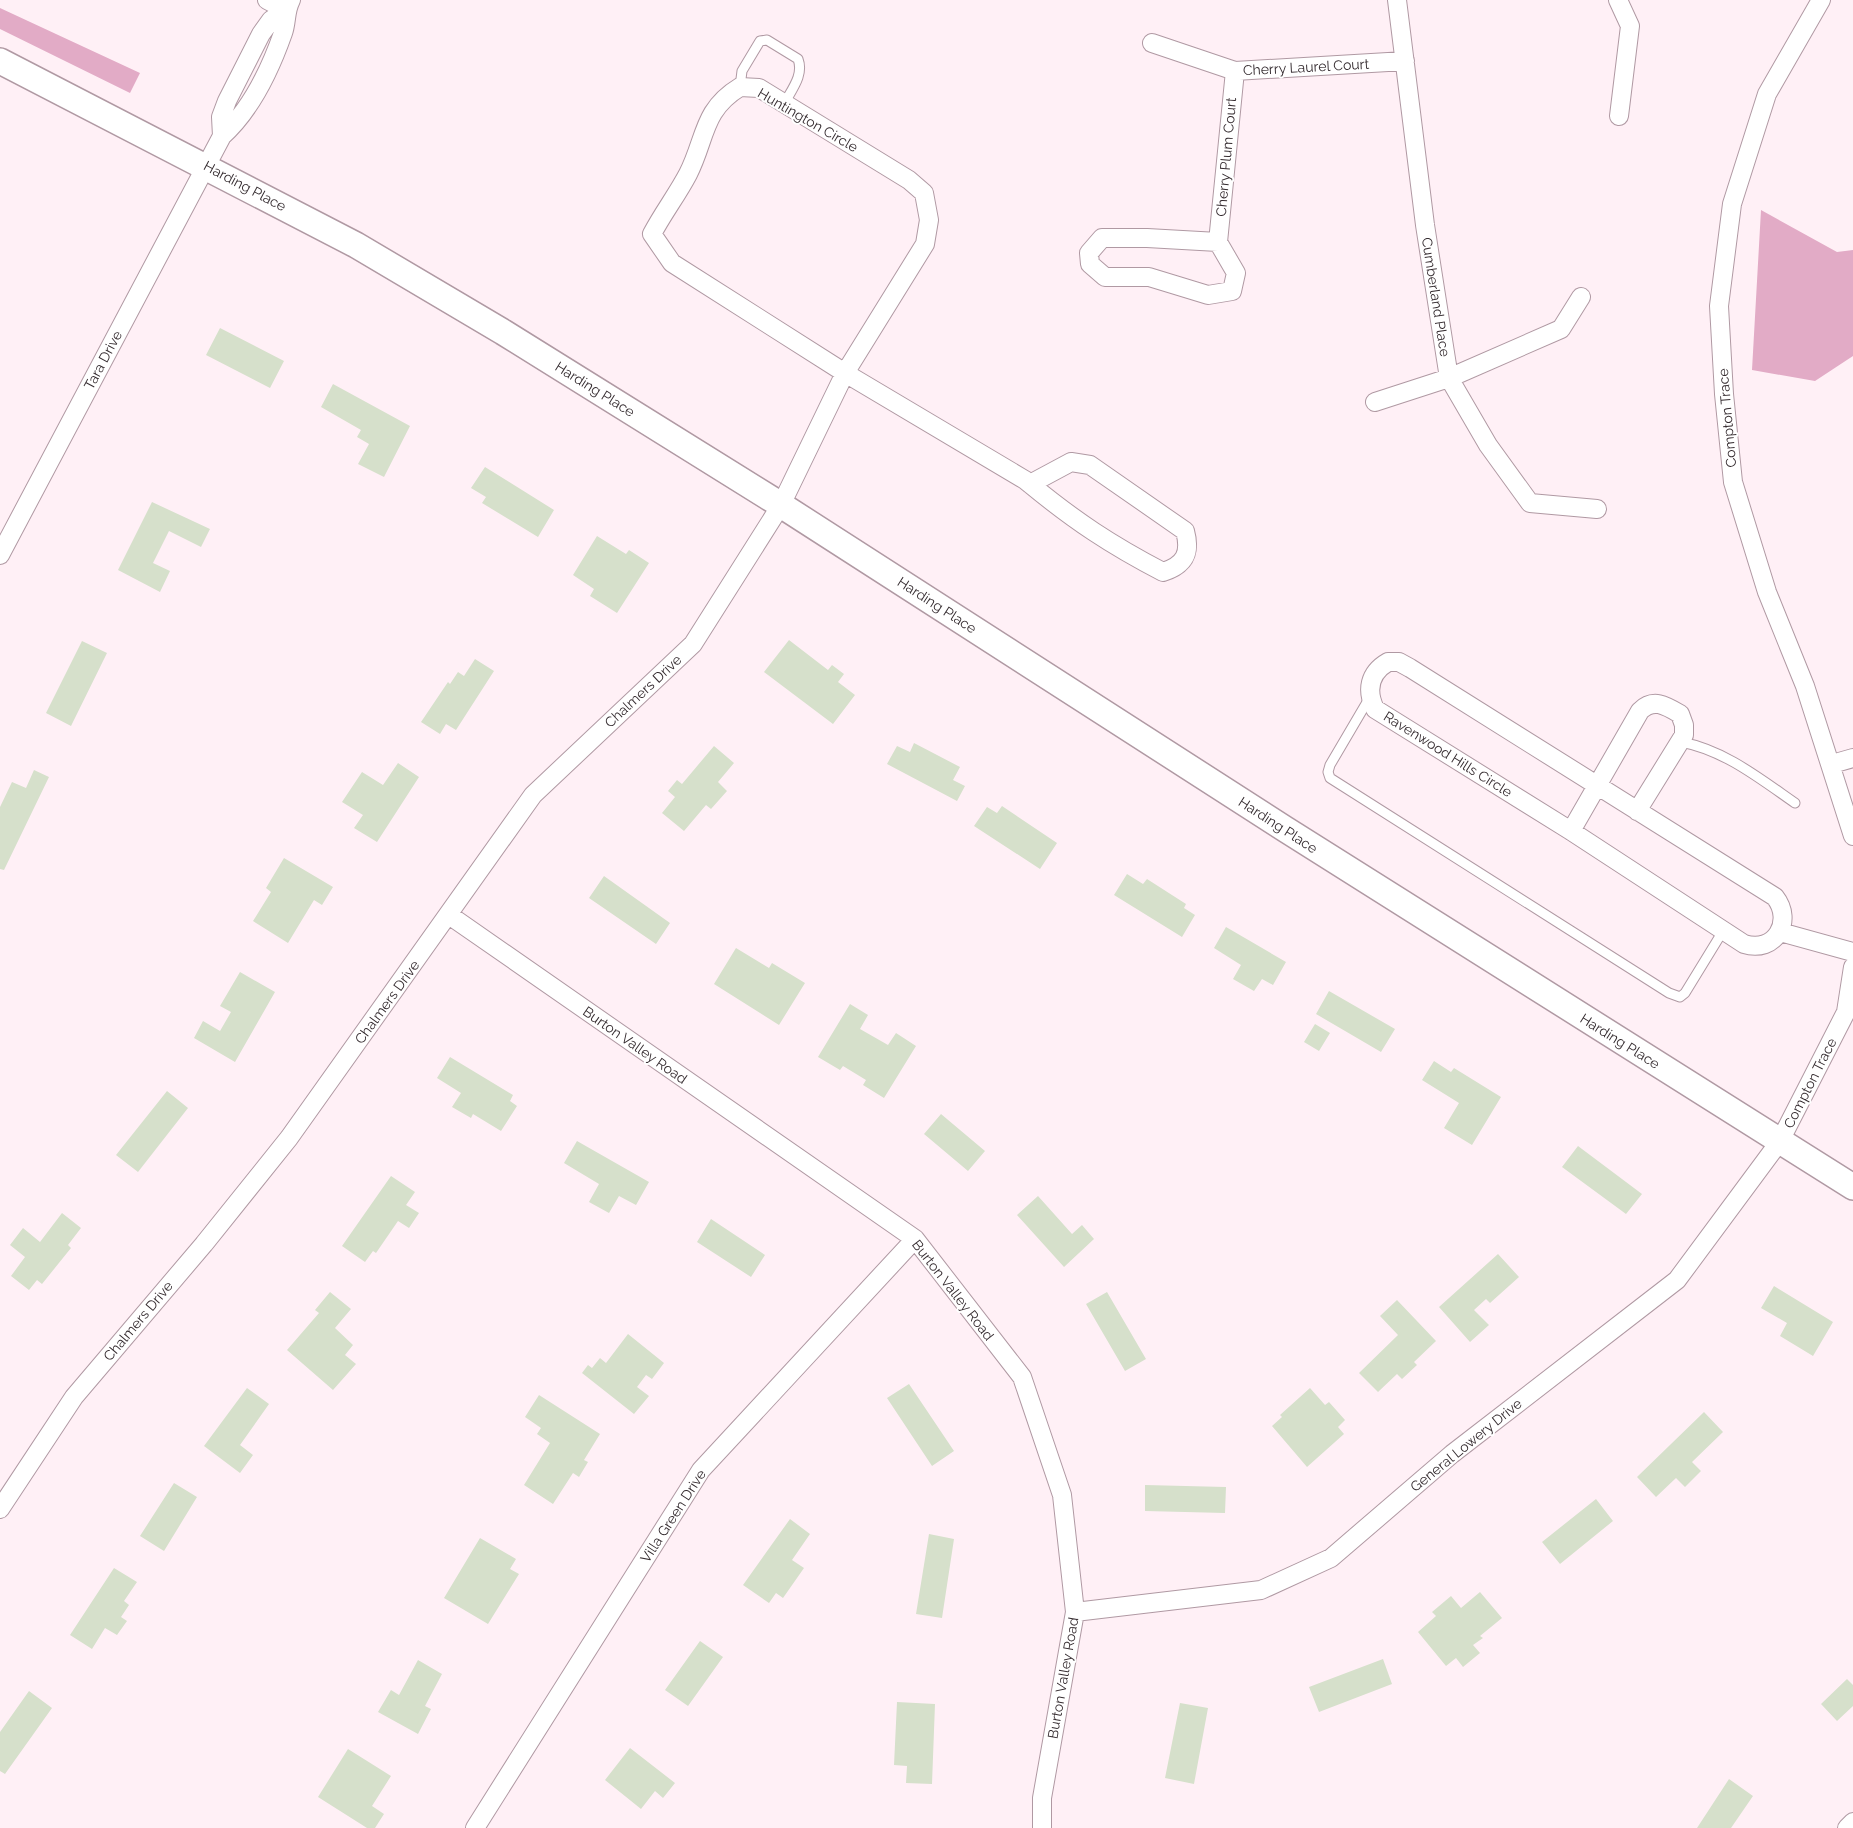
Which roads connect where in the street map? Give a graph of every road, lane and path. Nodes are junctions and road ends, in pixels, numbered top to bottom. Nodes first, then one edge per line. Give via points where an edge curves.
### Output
1 (267, 0) edge
2 (1397, 0) edge
3 (1618, 0) edge
4 (1821, 0) edge
5 (288, 5) edge
6 (1152, 42) dead end
7 (0, 61) edge
8 (1405, 61) junction
9 (1235, 71) junction
10 (740, 87) junction
11 (784, 104) junction
12 (1619, 116) dead end
13 (206, 166) junction
14 (1218, 242) junction
15 (1581, 297) dead end
16 (845, 373) junction
17 (1449, 378) junction
18 (1375, 402) dead end
19 (1030, 484) junction
20 (782, 505) junction
21 (1597, 509) dead end
22 (0, 555) edge
23 (1370, 697) junction
24 (1681, 742) junction
25 (1853, 758) edge
26 (1832, 764) junction
27 (1597, 785) junction
28 (1795, 803) dead end
29 (1637, 810) junction
30 (1571, 830) junction
31 (1853, 836) edge
32 (449, 915) junction
33 (1723, 931) junction
34 (1780, 932) junction
35 (1853, 952) edge
36 (1853, 967) edge
37 (1780, 1141) junction
38 (1853, 1188) edge
39 (915, 1239) junction
40 (0, 1509) edge
41 (1075, 1612) junction
42 (1853, 1822) edge
43 (475, 1828) edge
44 (1042, 1828) edge
45 (1848, 1828) edge

1 - 5 street
2 - 8 street, Cumberland Place
3 - 12 street via 1630,26
4 - 26 street, Compton Trace via 1767,94 1732,204 1719,306 1733,482 1767,592
5 - 13 street, Tara Drive via 261,34 227,101 221,117 222,136
6 - 9 street, Cherry Laurel Court
7 - 13 main road, Harding Place
8 - 9 street, Cherry Laurel Court
8 - 17 street, Cumberland Place via 1425,225
9 - 14 street, Cherry Plum Court
10 - 11 street, Huntington Circle via 759,88
10 - 11 lane via 742,72 760,41 767,40 798,59 800,65 800,73
10 - 16 street, Huntington Circle via 724,97 708,119 689,172 652,234 672,263
11 - 16 street, Huntington Circle via 909,180 924,193 930,220 925,244
13 - 20 main road, Harding Place via 356,245
13 - 22 street, Tara Drive
14 - 14 street via 1102,238 1089,252 1090,264 1105,277 1149,277 1213,296 1232,291 1236,274
15 - 17 street via 1561,329
16 - 19 street, Huntington Circle
16 - 20 street, Huntington Circle
17 - 18 street
17 - 21 street, Cumberland Place via 1488,445 1530,504
19 - 19 street, Huntington Circle via 1113,546 1163,572 1174,568 1185,557 1189,545 1185,531 1090,465 1072,462
20 - 32 street, Chalmers Drive via 693,644 533,795
20 - 37 main road, Harding Place via 1301,840
23 - 27 street via 1371,681 1380,667 1388,662 1399,662
23 - 30 street, Ravenwood Hills Circle via 1375,709
23 - 33 lane via 1330,765 1330,778 1674,995 1680,997 1685,993
24 - 27 street via 1684,725 1680,714 1656,703 1647,705
24 - 28 lane via 1709,749 1728,759
24 - 29 street
25 - 26 street
26 - 31 street, Compton Trace
27 - 29 street
27 - 30 street
29 - 34 street via 1775,897 1783,913
30 - 33 street, Ravenwood Hills Circle
32 - 39 street, Burton Valley Road
32 - 40 street, Chalmers Drive via 289,1138 74,1397
33 - 34 street, Ravenwood Hills Circle via 1753,947 1774,941
34 - 35 street
36 - 37 street, Compton Trace via 1846,1012
37 - 38 main road, Harding Place
37 - 41 street, General Lowery Drive via 1677,1280 1452,1454 1332,1558 1261,1590
39 - 41 street, Burton Valley Road via 1022,1377 1062,1496
39 - 43 street, Villa Green Drive via 701,1470
41 - 44 street, Burton Valley Road via 1043,1795
42 - 45 street

